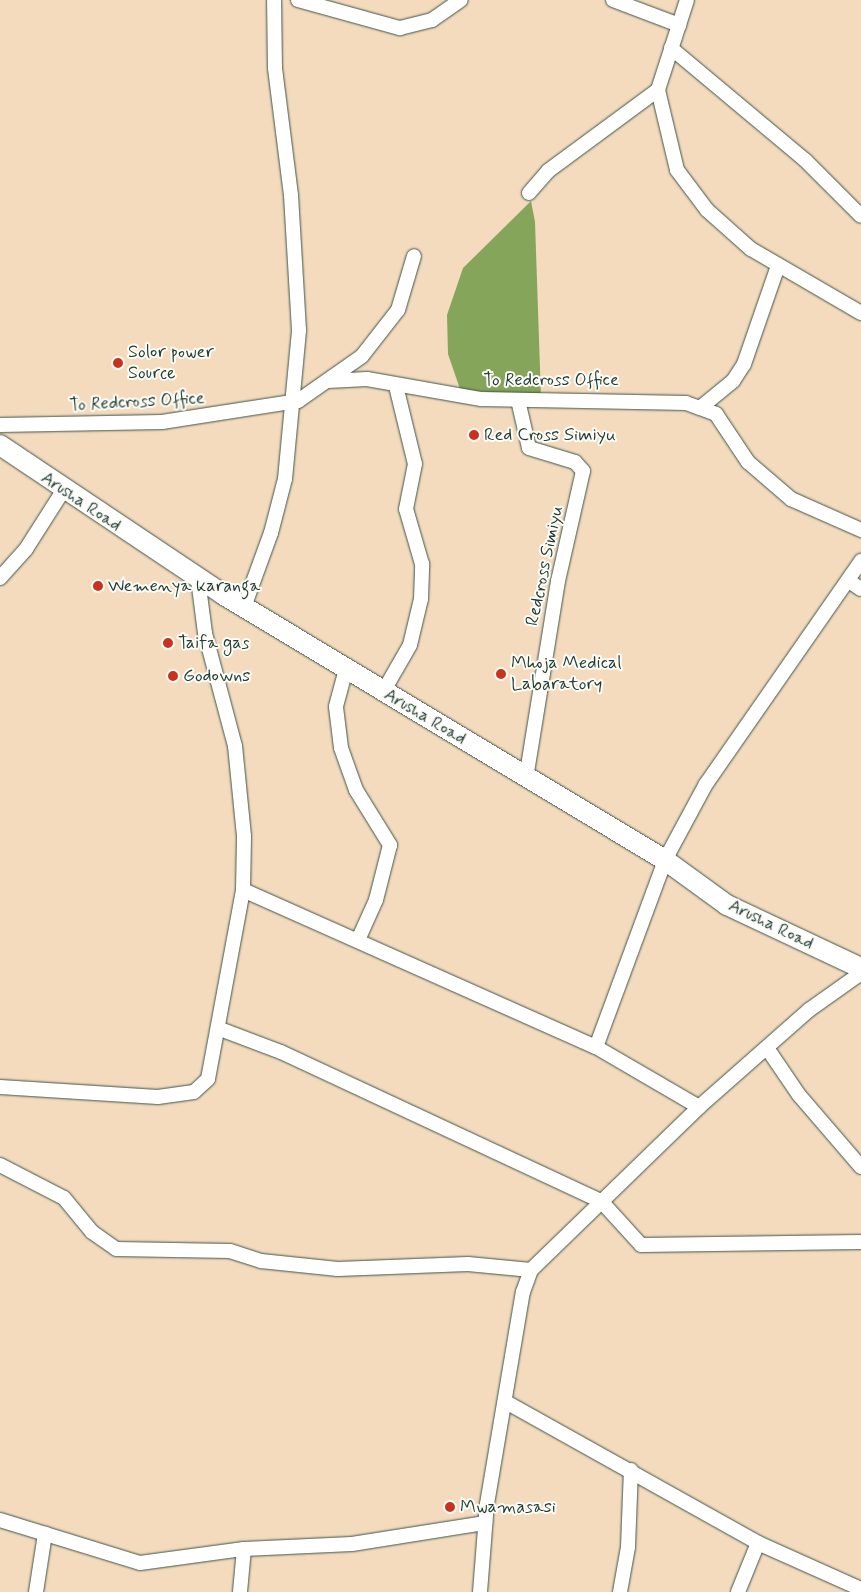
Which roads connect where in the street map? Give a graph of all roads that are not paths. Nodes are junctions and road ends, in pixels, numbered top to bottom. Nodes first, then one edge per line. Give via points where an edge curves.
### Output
1 (274, 0) edge
2 (298, 0) edge
3 (461, 0) edge
4 (612, 0) edge
5 (687, 0) edge
6 (679, 25) junction
7 (672, 48) junction
8 (658, 90) junction
9 (529, 193) dead end
10 (861, 216) edge
11 (414, 256) dead end
12 (778, 266) junction
13 (861, 313) edge
14 (328, 381) junction
15 (396, 386) junction
16 (518, 400) junction
17 (291, 402) junction
18 (700, 408) junction
19 (0, 425) edge
20 (0, 445) edge
21 (63, 490) junction
22 (861, 530) edge
23 (861, 560) edge
24 (0, 578) edge
25 (198, 578) junction
26 (849, 581) junction
27 (861, 589) edge
28 (244, 607) junction
29 (346, 670) junction
30 (383, 692) junction
31 (526, 779) junction
32 (665, 860) junction
33 (243, 890) junction
34 (358, 940) junction
35 (861, 968) edge
36 (861, 973) edge
37 (220, 1028) junction
38 (596, 1047) junction
39 (767, 1048) junction
40 (0, 1087) edge
41 (699, 1107) junction
42 (0, 1165) edge
43 (861, 1167) edge
44 (601, 1201) junction
45 (861, 1242) edge
46 (531, 1270) junction
47 (506, 1402) junction
48 (631, 1470) junction
49 (0, 1520) edge
50 (485, 1523) junction
51 (45, 1534) junction
52 (758, 1543) junction
53 (244, 1550) junction
54 (861, 1588) edge
55 (36, 1592) edge
56 (240, 1592) edge
57 (480, 1592) edge
58 (620, 1592) edge
59 (738, 1592) edge

1 - 17 street via 275,68 298,286 297,358
2 - 3 street via 400,28 432,20
4 - 6 street
5 - 6 street
6 - 7 street
7 - 8 street
7 - 10 street via 716,90 805,160
8 - 9 street via 548,171
8 - 12 street via 677,170 690,189 751,249
11 - 14 street, To Redcross Office via 398,310 362,356
12 - 13 street
12 - 18 street via 744,364 733,382
14 - 15 street, To Redcross Office via 367,379
14 - 17 street, To Redcross Office
15 - 16 street, To Redcross Office
15 - 30 street via 415,464 406,509 422,564 421,599 410,645
16 - 18 street, To Redcross Office via 637,399
16 - 31 street, Redcross Simiyu via 529,448 575,462 583,470 558,582
17 - 19 street, To Redcross Office via 162,422
17 - 28 street via 292,431 285,479 271,534
18 - 22 street, To Redcross Office via 716,414 748,462 791,499
20 - 21 main road, Arusha Road
21 - 24 street via 26,548
21 - 25 main road, Arusha Road
23 - 26 street
25 - 28 main road, Arusha Road
25 - 33 street via 205,633 235,746 244,836
26 - 27 street
26 - 32 street via 706,784
28 - 29 main road, Arusha Road
29 - 30 main road, Arusha Road
29 - 34 street via 336,707 341,748 356,790 390,845 376,900
30 - 31 main road, Arusha Road
31 - 32 main road, Arusha Road
32 - 35 main road, Arusha Road via 727,905
32 - 38 street
33 - 34 street
33 - 37 street
34 - 38 street
36 - 39 street via 809,1010
37 - 40 street via 208,1079 194,1092 128,1097
37 - 44 street via 282,1052
38 - 41 street
39 - 41 street
39 - 43 street via 799,1095
41 - 44 street
42 - 46 street via 64,1198 92,1232 116,1249 230,1251 261,1261 338,1269 468,1264
44 - 45 street via 641,1245 651,1247 738,1241
44 - 46 street
46 - 47 street via 523,1292
47 - 48 street
47 - 50 street
48 - 52 street
48 - 58 street via 628,1547
49 - 51 street
50 - 53 street via 352,1544
50 - 57 street
51 - 53 street via 140,1563
51 - 55 street
52 - 54 street
52 - 59 street
53 - 56 street

